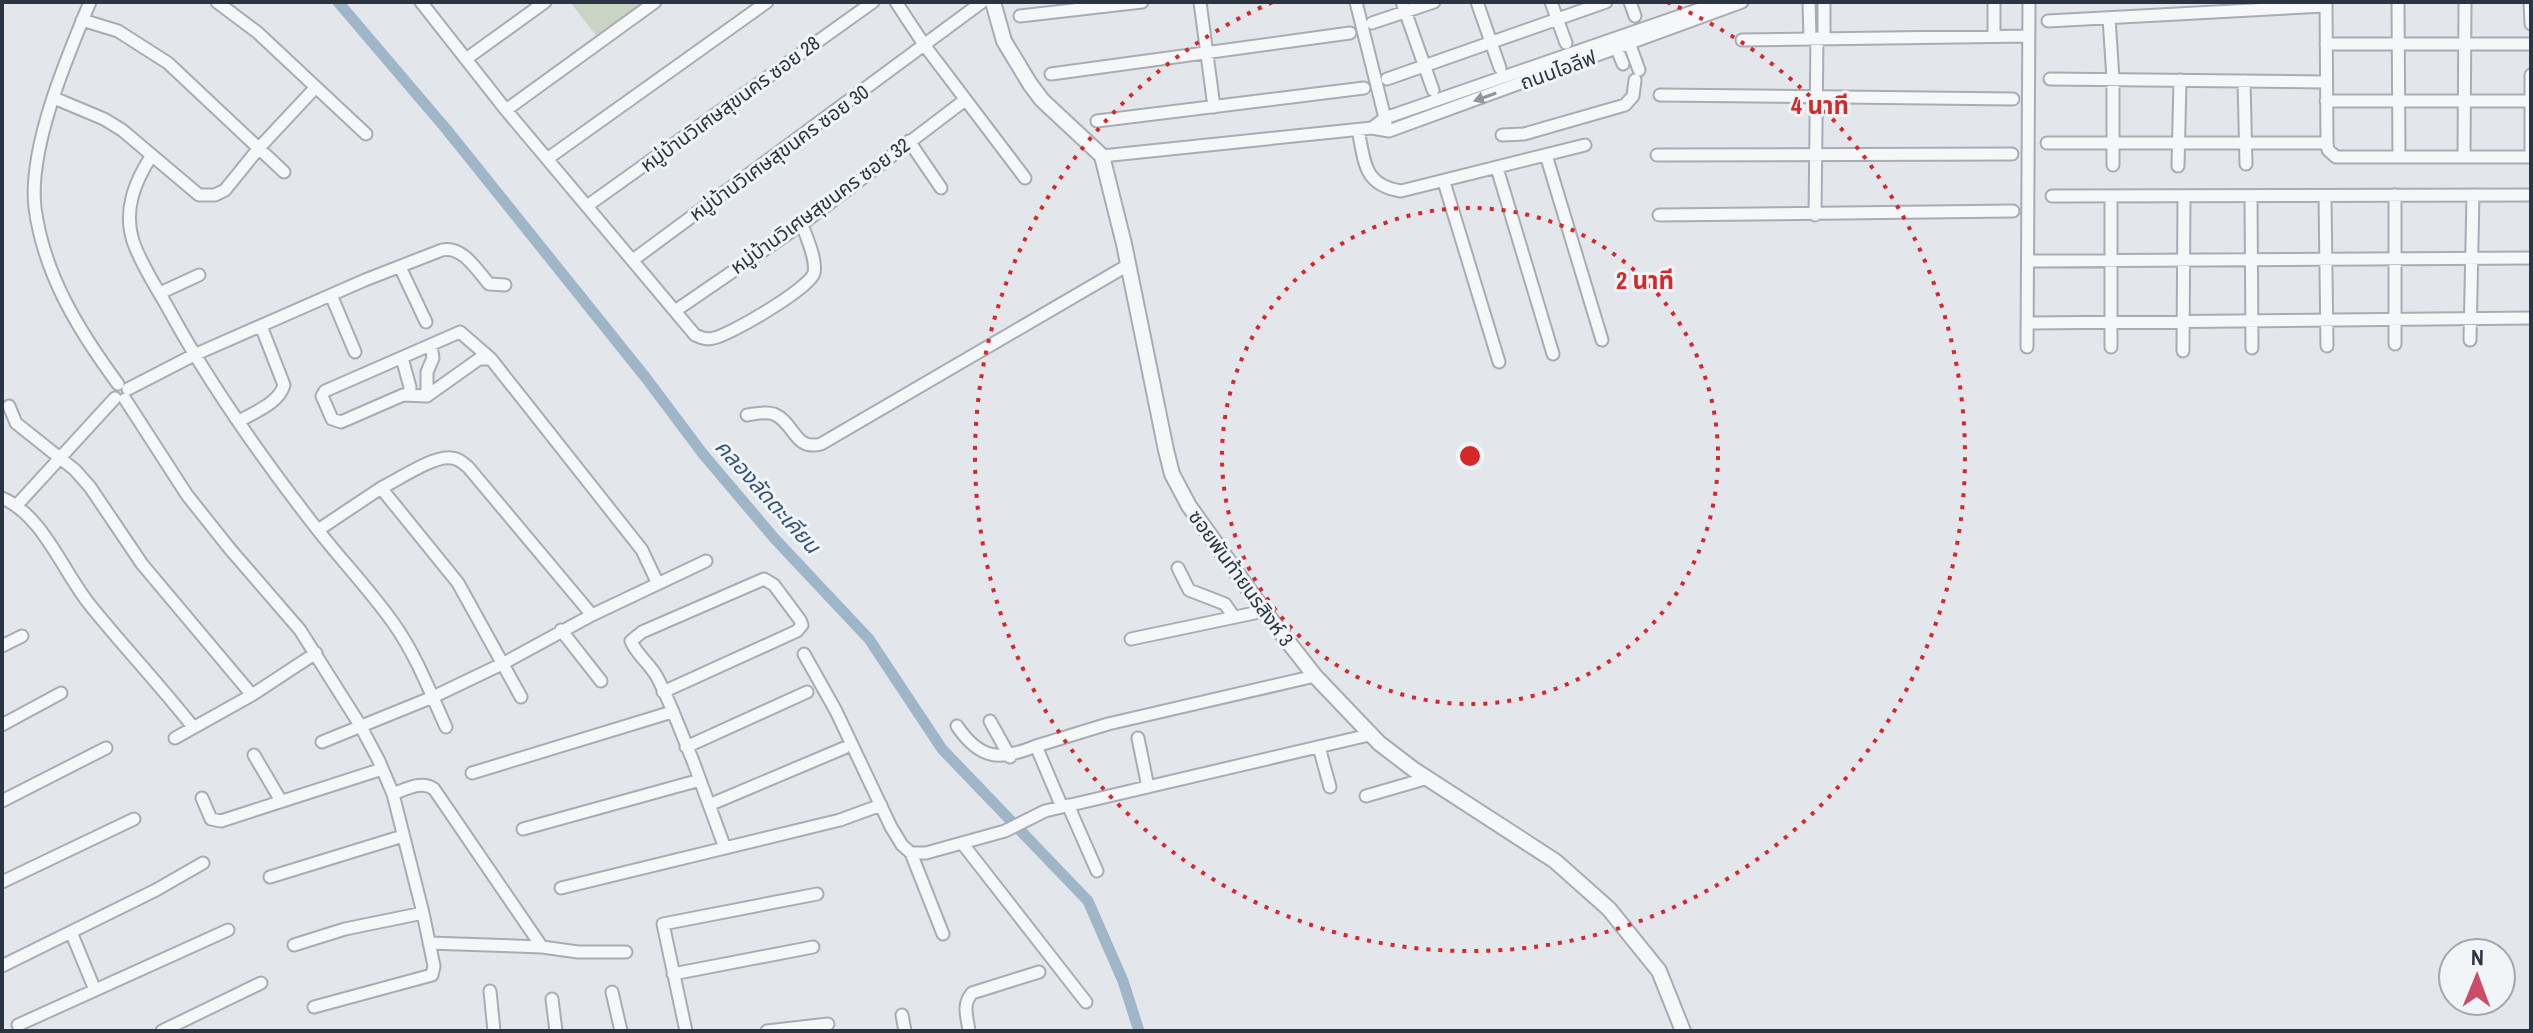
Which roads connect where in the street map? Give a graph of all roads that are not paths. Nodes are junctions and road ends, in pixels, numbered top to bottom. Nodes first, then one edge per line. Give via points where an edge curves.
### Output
1 (90, 2) edge
2 (217, 2) edge
3 (545, 2) edge
4 (655, 2) edge
5 (767, 2) edge
6 (873, 2) edge
7 (896, 2) edge
8 (982, 2) edge
9 (993, 2) edge
10 (1142, 2) edge
11 (1200, 2) edge
12 (1356, 2) edge
13 (1434, 2) edge
14 (1477, 2) edge
15 (1551, 2) edge
16 (1606, 2) edge
17 (1630, 2) edge
18 (1720, 2) edge
19 (1742, 2) edge
20 (1809, 2) edge
21 (1824, 2) edge
22 (1994, 2) edge
23 (2029, 2) edge
24 (2398, 2) edge
25 (2465, 2) edge
26 (2530, 2) edge
27 (426, 4) edge
28 (2325, 4) edge
29 (1403, 7) edge
30 (1020, 16) dead end
31 (1635, 16) dead end
32 (2109, 18) junction
33 (82, 20) junction
34 (1558, 20) junction
35 (2048, 21) dead end
36 (1372, 23) dead end
37 (2531, 24) edge
38 (1350, 33) dead end
39 (1994, 36) junction
40 (2029, 36) junction
41 (1817, 38) junction
42 (1742, 40) dead end
43 (1566, 43) dead end
44 (1492, 44) junction
45 (2326, 44) junction
46 (2399, 44) junction
47 (2464, 44) junction
48 (2531, 44) edge
49 (925, 46) junction
50 (1624, 47) junction
51 (1207, 52) junction
52 (466, 59) junction
53 (1623, 64) dead end
54 (1426, 66) junction
55 (1500, 68) dead end
56 (1051, 74) dead end
57 (2531, 75) edge
58 (1387, 79) dead end
59 (2050, 79) dead end
60 (2113, 79) junction
61 (2180, 80) junction
62 (2244, 81) junction
63 (2325, 82) junction
64 (316, 87) junction
65 (1364, 88) dead end
66 (1433, 90) dead end
67 (1660, 95) dead end
68 (1816, 96) junction
69 (54, 98) junction
70 (2013, 99) dead end
71 (965, 100) junction
72 (2326, 101) junction
73 (2399, 101) junction
74 (2464, 101) junction
75 (2531, 101) edge
76 (1214, 107) junction
77 (506, 110) junction
78 (1385, 118) junction
79 (1097, 121) dead end
80 (1372, 128) junction
81 (1358, 130) junction
82 (1389, 131) junction
83 (366, 134) dead end
84 (1502, 135) dead end
85 (909, 141) junction
86 (2047, 143) dead end
87 (2113, 143) junction
88 (2179, 143) junction
89 (2245, 143) junction
90 (2327, 143) junction
91 (1585, 145) dead end
92 (259, 148) junction
93 (2012, 154) dead end
94 (152, 155) junction
95 (1546, 155) junction
96 (1657, 155) dead end
97 (1815, 155) junction
98 (1102, 156) junction
99 (2399, 157) junction
100 (2464, 157) junction
101 (2531, 157) edge
102 (547, 159) junction
103 (2246, 164) dead end
104 (2113, 165) dead end
105 (2178, 166) dead end
106 (1497, 168) junction
107 (284, 172) dead end
108 (1025, 178) dead end
109 (1444, 182) junction
110 (941, 188) dead end
111 (2395, 195) junction
112 (2473, 195) junction
113 (2531, 195) edge
114 (2052, 196) dead end
115 (2111, 196) junction
116 (2184, 196) junction
117 (2251, 196) junction
118 (2325, 196) junction
119 (587, 206) junction
120 (2013, 211) dead end
121 (1659, 215) dead end
122 (1815, 215) junction
123 (802, 224) junction
124 (2395, 258) junction
125 (2472, 258) junction
126 (2531, 258) edge
127 (2251, 259) junction
128 (2326, 259) junction
129 (633, 260) junction
130 (2111, 260) junction
131 (2184, 260) junction
132 (2029, 261) junction
133 (1128, 265) junction
134 (400, 267) junction
135 (199, 275) dead end
136 (505, 285) dead end
137 (160, 293) junction
138 (331, 295) junction
139 (675, 311) junction
140 (2470, 318) junction
141 (2531, 318) edge
142 (2395, 319) junction
143 (2327, 320) junction
144 (2183, 321) junction
145 (2252, 321) junction
146 (426, 322) dead end
147 (2111, 322) junction
148 (2028, 323) junction
149 (261, 326) junction
150 (1602, 340) dead end
151 (2470, 340) dead end
152 (2395, 344) dead end
153 (431, 345) junction
154 (2327, 346) dead end
155 (2027, 347) dead end
156 (2111, 347) dead end
157 (2252, 348) dead end
158 (2183, 351) dead end
159 (355, 352) dead end
160 (1553, 354) dead end
161 (194, 355) junction
162 (402, 358) junction
163 (491, 359) junction
164 (1499, 362) dead end
165 (122, 392) junction
166 (409, 395) junction
167 (427, 396) junction
168 (9, 406) dead end
169 (747, 415) dead end
170 (239, 421) junction
171 (60, 457) junction
172 (381, 488) junction
173 (2, 498) edge
174 (16, 506) junction
175 (318, 530) junction
176 (706, 561) dead end
177 (1178, 568) dead end
178 (658, 584) junction
179 (1264, 611) junction
180 (592, 615) junction
181 (1234, 617) junction
182 (561, 630) junction
183 (22, 636) dead end
184 (1131, 639) dead end
185 (2, 646) edge
186 (316, 653) junction
187 (804, 654) dead end
188 (504, 663) junction
189 (1315, 676) junction
190 (601, 681) dead end
191 (663, 692) junction
192 (807, 692) dead end
193 (61, 693) dead end
194 (252, 695) junction
195 (433, 697) junction
196 (521, 697) dead end
197 (672, 712) junction
198 (990, 721) dead end
199 (2, 725) edge
200 (360, 725) junction
201 (957, 726) dead end
202 (193, 727) junction
203 (446, 727) dead end
204 (1369, 735) junction
205 (175, 738) dead end
206 (1138, 738) dead end
207 (322, 742) dead end
208 (1036, 746) junction
209 (686, 747) junction
210 (1319, 747) junction
211 (106, 748) dead end
212 (844, 748) dead end
213 (254, 755) dead end
214 (1010, 757) junction
215 (382, 769) junction
216 (472, 773) dead end
217 (1428, 778) junction
218 (700, 780) junction
219 (1148, 787) junction
220 (1330, 787) dead end
221 (393, 794) junction
222 (1366, 796) dead end
223 (202, 798) dead end
224 (2, 801) edge
225 (281, 801) junction
226 (709, 805) junction
227 (881, 805) junction
228 (1065, 806) junction
229 (134, 819) dead end
230 (523, 829) dead end
231 (403, 836) junction
232 (962, 843) junction
233 (725, 848) junction
234 (911, 853) junction
235 (203, 863) dead end
236 (1097, 871) dead end
237 (270, 877) dead end
238 (2, 882) edge
239 (561, 888) dead end
240 (817, 894) dead end
241 (423, 913) junction
242 (228, 930) dead end
243 (71, 932) junction
244 (943, 934) dead end
245 (429, 943) junction
246 (294, 945) dead end
247 (542, 947) junction
248 (813, 947) dead end
249 (626, 952) dead end
250 (2, 966) edge
251 (1039, 972) dead end
252 (673, 974) junction
253 (261, 983) dead end
254 (95, 990) junction
255 (490, 991) dead end
256 (612, 992) dead end
257 (552, 999) dead end
258 (1086, 1002) dead end
259 (314, 1007) dead end
260 (902, 1015) dead end
261 (828, 1024) dead end
262 (18, 1025) dead end
263 (162, 1031) edge
264 (494, 1031) edge
265 (556, 1031) edge
266 (621, 1031) edge
267 (686, 1031) edge
268 (767, 1031) edge
269 (905, 1031) edge
270 (969, 1031) edge
271 (1683, 1031) edge

1 - 33 street
2 - 64 street
3 - 52 street
4 - 77 street
5 - 102 street
6 - 119 street, หมู่บ้านวิเศษสุขนคร ซอย 28
7 - 49 street
8 - 49 street, หมู่บ้านวิเศษสุขนคร ซอย 30
9 - 98 street via 1004,41 1030,84
10 - 30 street
11 - 51 street
12 - 78 street
13 - 29 street
14 - 44 street
15 - 34 street
16 - 34 street
17 - 31 street
18 - 78 street, ถนนไอลีฟ
19 - 50 street, ถนนไอลีฟ
20 - 41 street
21 - 41 street
22 - 39 street
23 - 40 street
24 - 46 street
25 - 47 street
26 - 37 street
27 - 52 street
28 - 32 street
28 - 45 street
29 - 36 street
29 - 54 street
32 - 35 street
32 - 60 street
33 - 69 street
33 - 92 street via 118,31 168,63
34 - 43 street
34 - 44 street
38 - 51 street
39 - 40 street
39 - 41 street
40 - 132 street
41 - 42 street
41 - 68 street
44 - 54 street
44 - 55 street
45 - 46 street
45 - 63 street
46 - 47 street
46 - 73 street
47 - 48 street
47 - 74 street
49 - 71 street
49 - 129 street, หมู่บ้านวิเศษสุขนคร ซอย 30
50 - 53 street
50 -> 82 street, ถนนไอลีฟ
50 - 84 street via 1637,75 1633,96 1625,105 1524,134
51 - 56 street
51 - 76 street
52 - 77 street
54 - 58 street
54 - 66 street
57 - 75 street
59 - 60 street
60 - 61 street
60 - 87 street
61 - 62 street
61 - 88 street
62 - 63 street
62 - 89 street
63 - 72 street
64 - 83 street
64 - 92 street
65 - 76 street
67 - 68 street
68 - 70 street
68 - 97 street
69 - 94 street via 104,119
69 - 165 street via 35,180 39,229 57,286
71 - 85 street, หมู่บ้านวิเศษสุขนคร ซอย 32
71 - 108 street
72 - 73 street
72 - 90 street
73 - 74 street
73 - 99 street
74 - 75 street
74 - 100 street
75 - 101 street
76 - 79 street
77 - 102 street
78 - 80 street, ถนนไอลีฟ
78 - 82 street
80 - 81 street, ถนนไอลีฟ
80 - 82 street, ถนนไอลีฟ
81 - 98 street, ถนนไอลีฟ
81 - 109 street via 1367,174 1386,189
85 - 110 street
85 - 123 street, หมู่บ้านวิเศษสุขนคร ซอย 32
86 - 87 street
87 - 88 street
87 - 104 street
88 - 89 street
88 - 105 street
89 - 90 street
89 - 103 street
90 - 99 street via 2336,157
91 - 95 street
92 - 94 street via 225,190 206,197
92 - 107 street
93 - 97 street
94 - 137 street via 132,194 130,226
95 - 106 street
95 - 150 street
96 - 97 street
97 - 122 street
98 - 133 street, ซอยพันท้ายนรสิงห์ 3
99 - 100 street
100 - 101 street
102 - 119 street
106 - 109 street
106 - 160 street
109 - 164 street
111 - 112 street
111 - 118 street
111 - 124 street
112 - 113 street
112 - 125 street
114 - 115 street
115 - 116 street
115 - 130 street
116 - 117 street
116 - 131 street
117 - 118 street
117 - 127 street
118 - 128 street
119 - 129 street
120 - 122 street
121 - 122 street
123 - 139 street, หมู่บ้านวิเศษสุขนคร ซอย 32
123 - 139 street via 814,265 803,288 715,338 695,335
124 - 125 street
124 - 128 street
124 - 142 street
125 - 126 street
125 - 140 street
127 - 128 street
127 - 131 street
127 - 145 street
128 - 143 street
129 - 139 street
130 - 131 street
130 - 132 street
130 - 147 street
131 - 144 street
132 - 148 street
133 - 169 street via 821,444 799,442 774,414
133 - 179 street, ซอยพันท้ายนรสิงห์ 3 via 1172,474
134 - 136 street via 452,248 489,284
134 - 138 street
134 - 146 street
135 - 137 street
137 - 161 street
138 - 149 street
138 - 159 street
140 - 141 street
140 - 142 street
140 - 151 street
142 - 143 street
142 - 152 street
143 - 145 street
143 - 154 street
144 - 145 street
144 - 147 street
144 - 158 street
145 - 157 street
147 - 148 street
147 - 156 street
148 - 155 street
149 - 161 street
149 - 170 street via 284,385 275,400
153 - 162 street
153 - 163 street via 461,332
153 - 167 street
161 - 165 street
161 - 170 street
162 - 166 street
162 - 166 street via 322,396 330,417 338,422
163 - 167 street via 479,359
163 - 178 street via 642,550
165 - 171 street
165 - 186 street via 187,495
166 - 167 street
168 - 171 street via 16,423
170 - 175 street
171 - 174 street
171 - 194 street via 90,487 142,564
172 - 175 street
172 - 180 street via 436,460 457,459
172 - 188 street via 458,583
173 - 174 street
174 - 202 street via 45,537 88,603
175 - 195 street via 394,625
176 - 178 street
177 - 181 street via 1189,590 1225,604
178 - 180 street
179 - 181 street
179 - 189 street, ซอยพันท้ายนรสิงห์ 3
180 - 182 street
181 - 184 street
182 - 188 street
182 - 190 street
183 - 185 street
186 - 194 street
186 - 200 street
187 - 227 street
188 - 195 street
188 - 196 street
189 - 204 street, ซอยพันท้ายนรสิงห์ 3
189 - 208 street
191 - 191 street via 797,631 800,620 764,579 642,632 633,637 632,646
191 - 197 street
192 - 209 street
193 - 199 street
194 - 202 street
195 - 200 street
195 - 203 street
197 - 209 street
197 - 216 street
198 - 214 street
200 - 207 street
200 - 215 street
201 - 214 street via 975,749
202 - 205 street
204 - 210 street
204 - 217 street, ซอยพันท้ายนรสิงห์ 3
206 - 219 street
208 - 214 street
208 - 228 street
209 - 218 street
210 - 219 street
210 - 220 street
211 - 224 street
212 - 226 street
213 - 225 street
215 - 221 street
215 - 225 street
217 - 222 street
217 - 271 street, ซอยพันท้ายนรสิงห์ 3 via 1555,861 1609,909 1659,971
218 - 226 street
218 - 230 street
219 - 228 street
221 - 231 street
221 - 247 street via 421,785 434,789
223 - 225 street via 214,821
226 - 233 street
227 - 233 street
227 - 234 street
228 - 232 street
228 - 236 street
229 - 238 street
231 - 237 street
231 - 241 street
232 - 234 street
232 - 258 street
233 - 239 street
234 - 244 street
235 - 243 street
240 - 252 street via 663,924
241 - 245 street
241 - 246 street
242 - 254 street
243 - 250 street
243 - 254 street
245 - 247 street
245 - 259 street via 432,975
247 - 249 street
248 - 252 street
251 - 270 street via 972,993 965,1007
252 - 267 street
253 - 263 street
254 - 262 street
255 - 264 street
256 - 266 street
257 - 265 street
260 - 269 street
261 - 268 street

